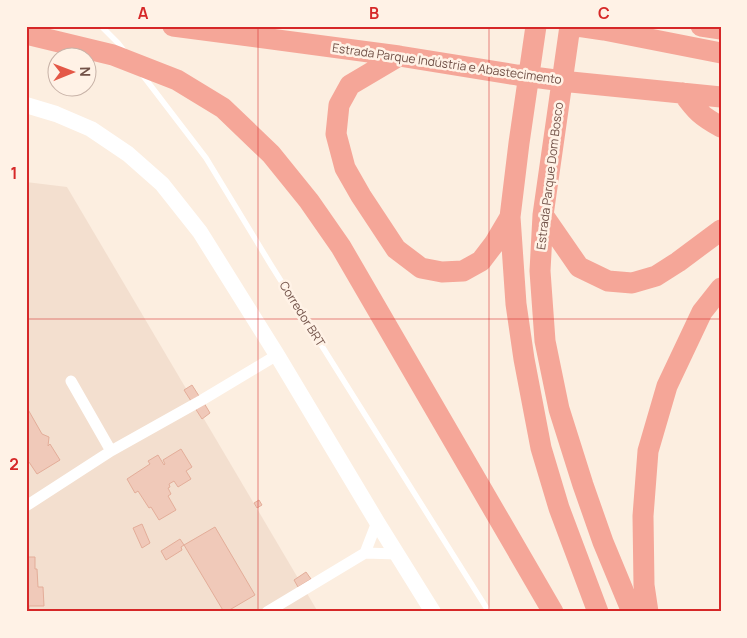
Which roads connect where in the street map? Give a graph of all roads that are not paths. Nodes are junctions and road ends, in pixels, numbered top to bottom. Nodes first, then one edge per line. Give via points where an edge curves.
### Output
1 (101, 26) edge
2 (174, 26) edge
3 (536, 26) edge
4 (570, 26) edge
5 (577, 26) edge
6 (701, 26) edge
7 (581, 27) edge
8 (608, 28) edge
9 (721, 29) edge
10 (26, 34) edge
11 (721, 53) edge
12 (399, 56) junction
13 (683, 92) junction
14 (721, 97) edge
15 (26, 105) edge
16 (721, 126) edge
17 (543, 215) junction
18 (510, 217) junction
19 (721, 230) edge
20 (721, 288) edge
21 (277, 355) junction
22 (70, 381) dead end
23 (111, 451) junction
24 (26, 506) edge
25 (376, 522) junction
26 (365, 553) junction
27 (397, 554) junction
28 (267, 612) edge
29 (433, 612) edge
30 (489, 612) edge
31 (553, 612) edge
32 (598, 612) edge
33 (632, 612) edge
34 (648, 612) edge

1 - 30 lane, Corredor BRT via 118,43 206,158
2 - 12 highway, Estrada Parque Indústria e Abastecimento
3 - 18 highway
4 - 17 highway, Estrada Parque Dom Bosco
5 - 7 highway
6 - 9 highway
7 - 8 highway
8 - 11 highway
10 - 31 highway via 113,55 177,80 223,108 271,154 341,247
12 - 13 highway, Estrada Parque Indústria e Abastecimento via 571,82
12 - 18 highway via 350,85 339,105 336,134 346,168 396,249 421,268 463,271 481,260
13 - 14 highway, Estrada Parque Indústria e Abastecimento
13 - 16 highway via 694,109
15 - 21 main road via 91,129 128,154 162,184 200,232
17 - 19 highway via 579,267 608,280 632,283 656,276
17 - 33 highway, Estrada Parque Dom Bosco via 540,271 544,332 559,409 603,542
18 - 32 highway via 516,304 541,448 559,508
20 - 34 highway via 702,312 667,386 648,451 643,526
21 - 23 street
21 - 25 main road
22 - 23 street
23 - 24 street
25 - 26 street
25 - 27 main road
26 - 27 street
26 - 28 street
27 - 29 main road

